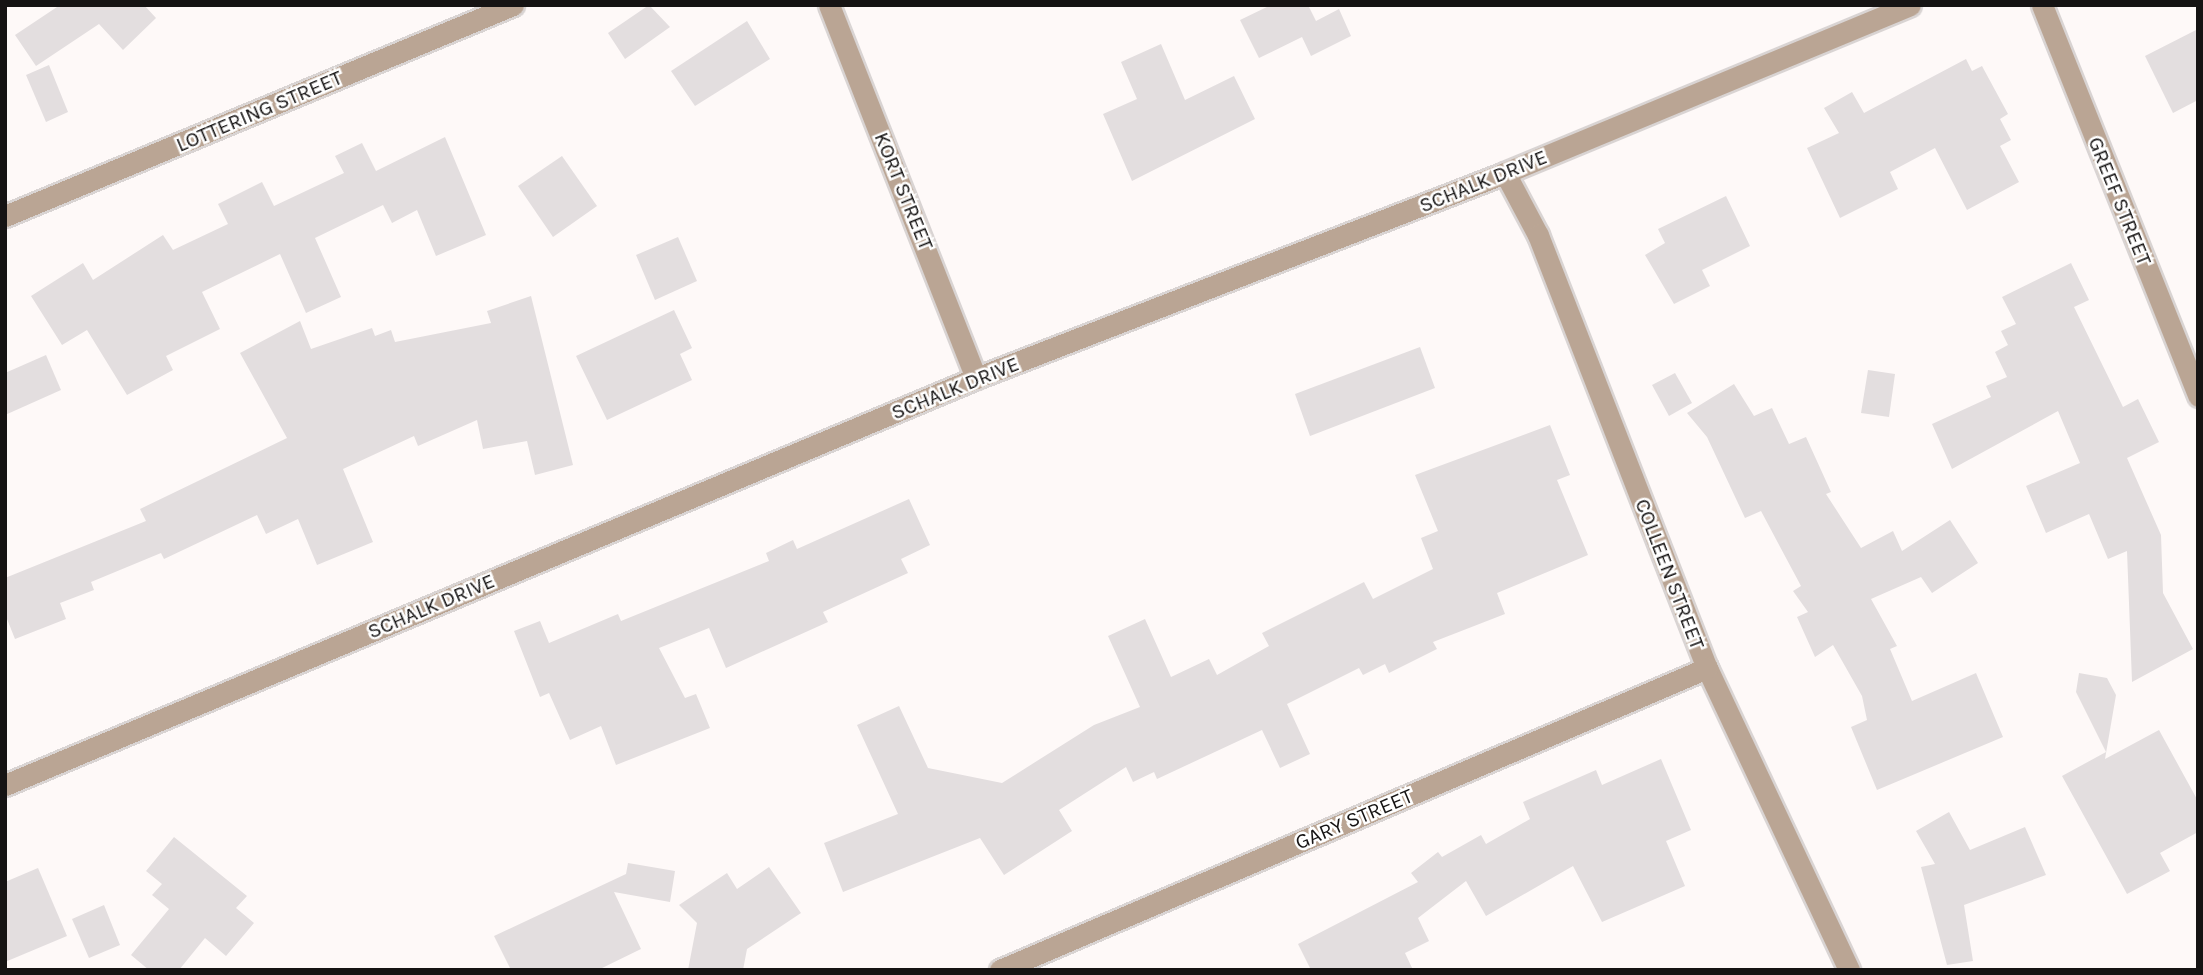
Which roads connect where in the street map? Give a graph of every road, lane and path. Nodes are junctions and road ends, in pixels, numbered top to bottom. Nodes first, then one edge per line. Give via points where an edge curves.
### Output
1 (513, 5) edge
2 (829, 5) edge
3 (1910, 5) edge
4 (2042, 5) edge
5 (1505, 173) junction
6 (5, 216) edge
7 (976, 378) junction
8 (2198, 396) edge
9 (1707, 668) junction
10 (5, 785) edge
11 (1000, 970) edge
12 (1849, 970) edge

1 - 6 street, LOTTERING STREET
2 - 7 street, KORT STREET
3 - 5 street, SCHALK DRIVE
4 - 8 street, GREEF STREET
5 - 7 street, SCHALK DRIVE
5 - 9 street, COLLEEN STREET via 1538,235
7 - 10 street, SCHALK DRIVE
9 - 11 street, GARY STREET
9 - 12 street, COLLEEN STREET

